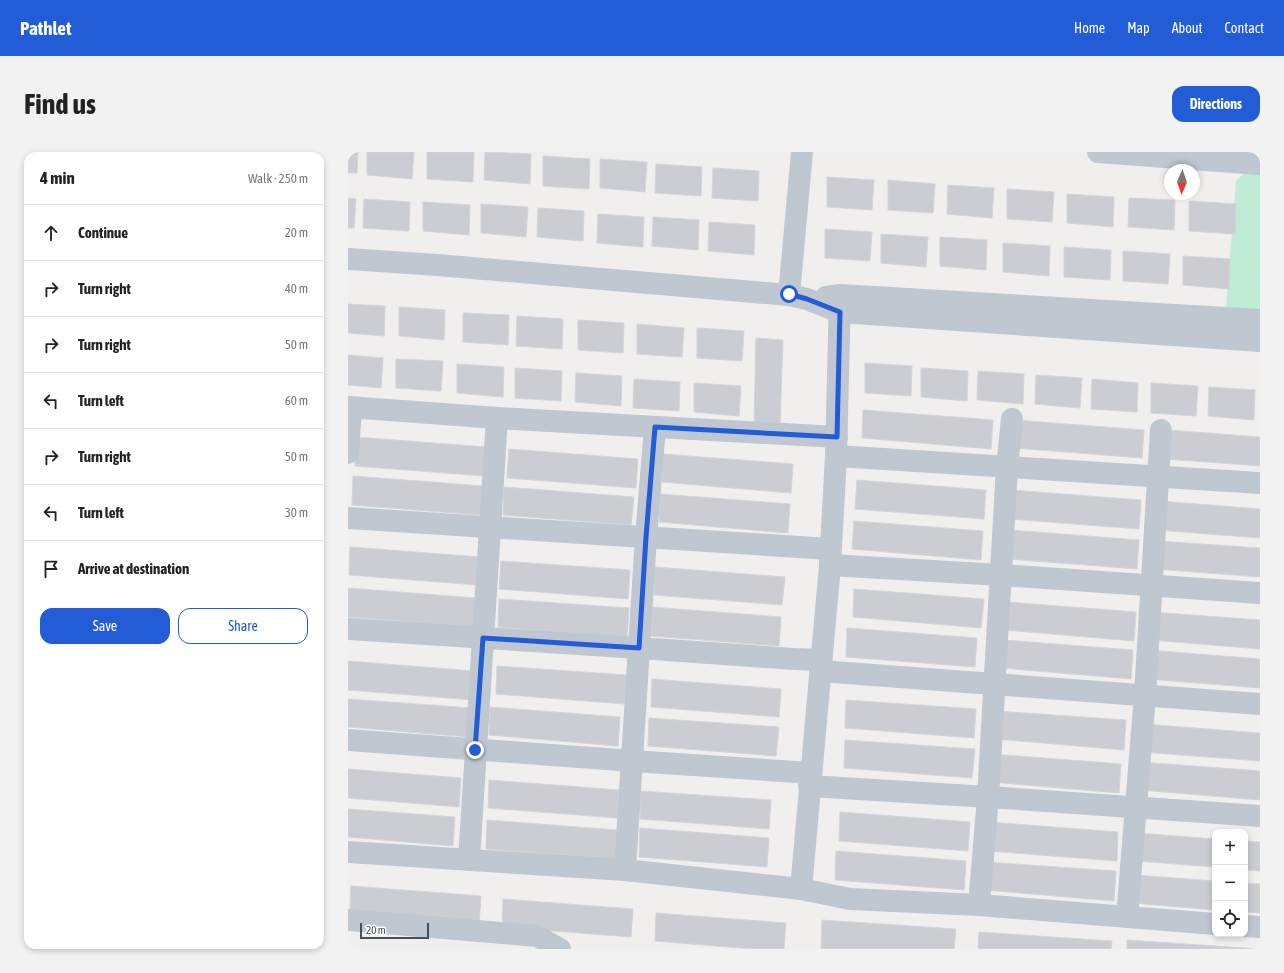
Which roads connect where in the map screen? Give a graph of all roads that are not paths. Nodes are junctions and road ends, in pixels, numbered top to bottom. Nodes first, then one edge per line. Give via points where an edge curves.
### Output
1 (802, 152) edge
2 (1098, 152) edge
3 (1128, 153) edge
4 (1260, 164) edge
5 (348, 258) edge
6 (798, 297) junction
7 (840, 304) junction
8 (1260, 320) edge
9 (1260, 341) edge
10 (350, 407) edge
11 (497, 418) junction
12 (1012, 419) dead end
13 (655, 427) junction
14 (1161, 430) dead end
15 (836, 447) junction
16 (348, 453) edge
17 (1007, 467) junction
18 (1158, 477) junction
19 (1260, 483) edge
20 (348, 518) edge
21 (490, 527) junction
22 (646, 537) junction
23 (830, 557) junction
24 (1001, 575) junction
25 (1152, 586) junction
26 (1260, 593) edge
27 (348, 629) edge
28 (483, 638) junction
29 (639, 648) junction
30 (821, 665) junction
31 (994, 684) junction
32 (1145, 696) junction
33 (1260, 704) edge
34 (348, 740) edge
35 (475, 750) junction
36 (632, 762) junction
37 (810, 780) junction
38 (988, 797) junction
39 (1136, 808) junction
40 (1260, 816) edge
41 (348, 852) edge
42 (469, 860) junction
43 (625, 870) junction
44 (801, 889) junction
45 (979, 905) junction
46 (1127, 917) junction
47 (348, 920) edge
48 (1212, 924) edge
49 (1248, 926) edge
50 (1260, 927) edge
51 (560, 949) edge

1 - 6 street
2 - 3 street
3 - 4 street
5 - 6 street
6 - 7 street
7 - 8 street
7 - 9 street
7 - 15 street
10 - 11 street
10 - 16 street
11 - 13 street
11 - 21 street
12 - 17 street
13 - 15 street
13 - 22 street
14 - 18 street
15 - 17 street
15 - 23 street
17 - 18 street
17 - 24 street
18 - 19 street
18 - 25 street
20 - 21 street
21 - 22 street
21 - 28 street
22 - 23 street
22 - 29 street
23 - 24 street
23 - 30 street
24 - 25 street
24 - 31 street
25 - 26 street
25 - 32 street
27 - 28 street
28 - 29 street
28 - 35 street
29 - 30 street via 794,660
29 - 36 street
30 - 31 street
30 - 37 street
31 - 32 street
31 - 38 street
32 - 33 street
32 - 39 street
34 - 35 street
35 - 36 street
35 - 42 street
36 - 37 street
36 - 43 street
37 - 38 street
37 - 44 street
38 - 39 street
38 - 45 street
39 - 40 street
39 - 46 street
41 - 42 street
42 - 43 street
43 - 44 street
44 - 45 street via 850,899
45 - 46 street
46 - 48 street
47 - 51 street via 537,936
49 - 50 street

